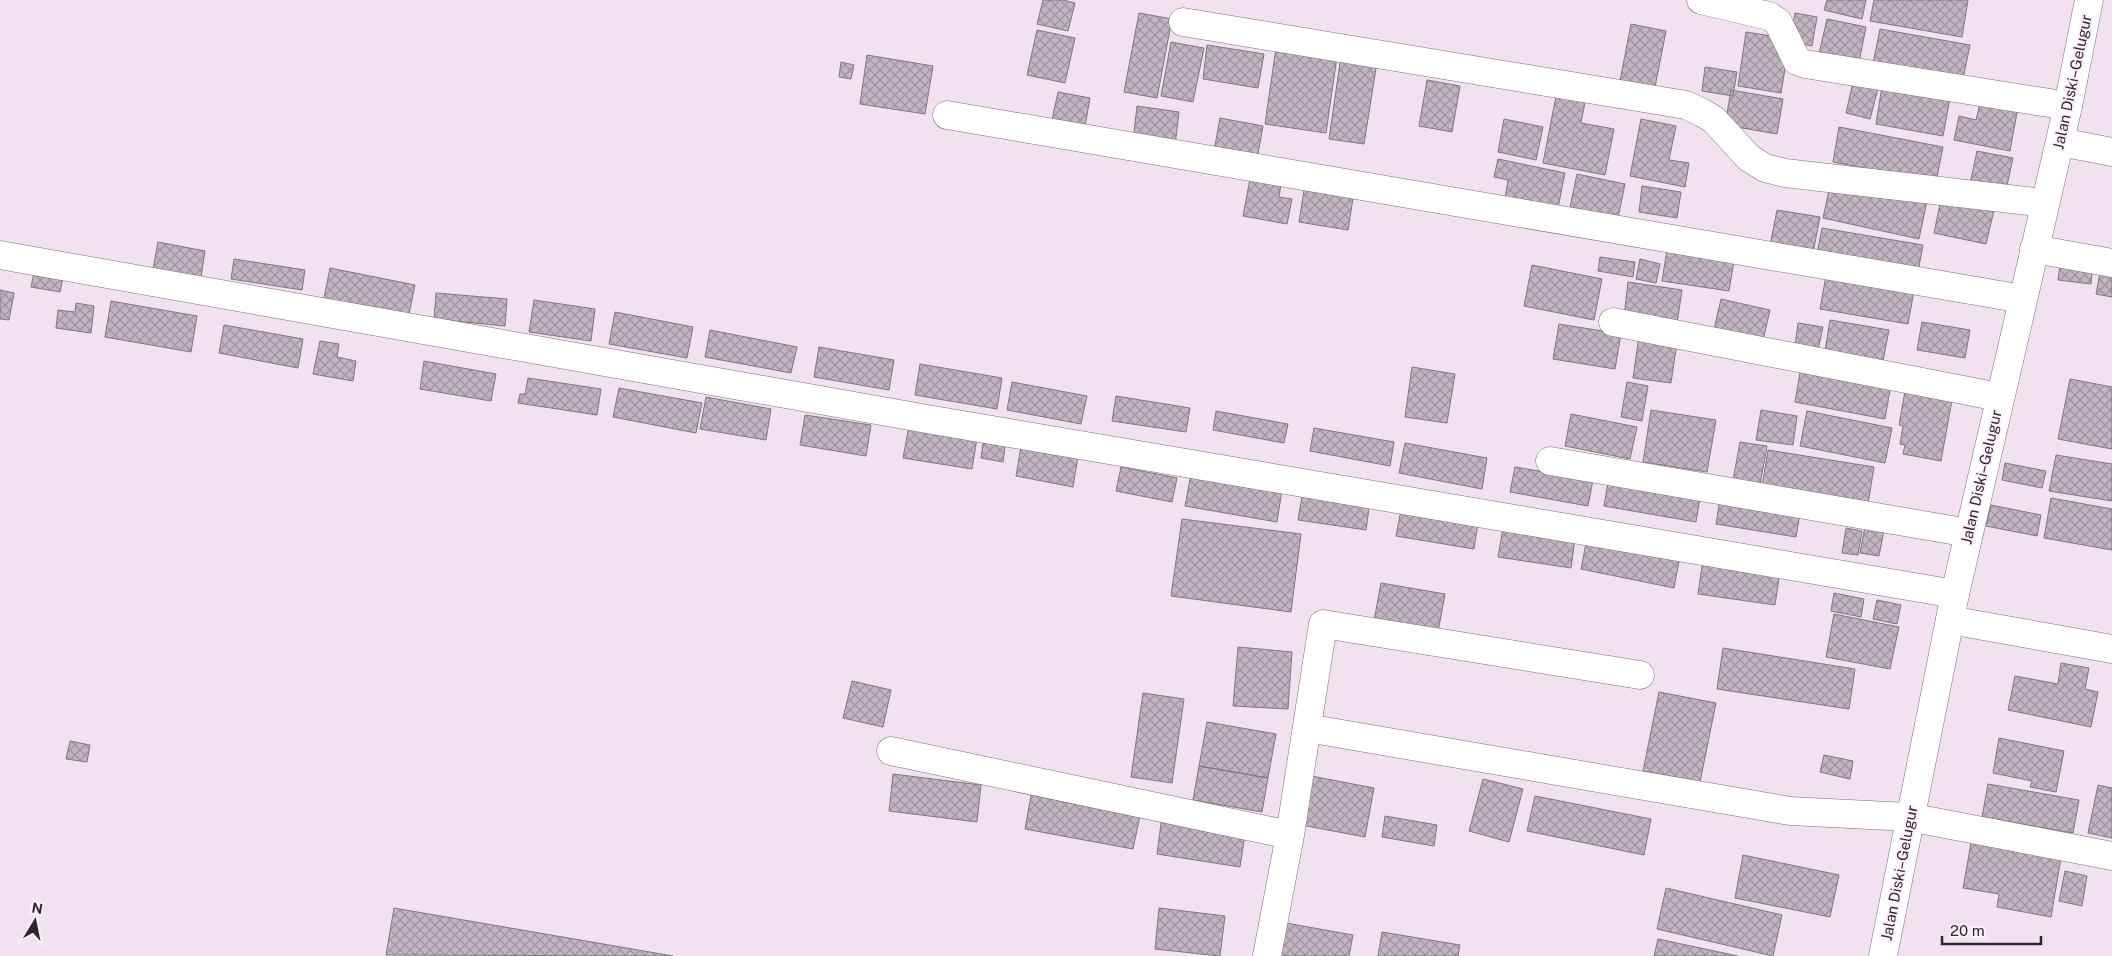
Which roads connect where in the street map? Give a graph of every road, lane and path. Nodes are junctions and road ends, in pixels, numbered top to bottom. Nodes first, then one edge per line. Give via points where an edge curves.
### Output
1 (1701, 0) edge
2 (2089, 0) edge
3 (1183, 22) dead end
4 (2068, 106) junction
5 (947, 116) dead end
6 (2060, 142) junction
7 (2112, 152) edge
8 (2045, 203) junction
9 (2034, 249) junction
10 (0, 255) edge
11 (2112, 263) edge
12 (2023, 298) junction
13 (1612, 322) dead end
14 (1999, 397) junction
15 (1550, 460) dead end
16 (1969, 533) junction
17 (1953, 607) junction
18 (2112, 649) edge
19 (1640, 675) dead end
20 (1307, 728) junction
21 (891, 750) dead end
22 (1909, 817) junction
23 (1290, 835) junction
24 (2112, 856) edge
25 (1267, 956) edge
26 (1883, 956) edge

1 - 4 street via 1769,16 1778,22 1797,61 1805,64
2 - 4 street, Jalan Diski–Gelugur
3 - 8 street via 1686,105 1714,120 1749,158 1765,168 1785,173
4 - 6 street, Jalan Diski–Gelugur
5 - 12 street
6 - 7 street
6 - 8 street, Jalan Diski–Gelugur
8 - 9 street, Jalan Diski–Gelugur
9 - 11 street
9 - 12 street, Jalan Diski–Gelugur
10 - 17 street via 917,417
12 - 14 street, Jalan Diski–Gelugur
13 - 14 street
14 - 16 street, Jalan Diski–Gelugur
15 - 16 street
16 - 17 street, Jalan Diski–Gelugur
17 - 18 street
17 - 22 street, Jalan Diski–Gelugur
19 - 20 street via 1323,624
20 - 22 street via 1790,811
20 - 23 street
21 - 23 street
22 - 24 street
22 - 26 street, Jalan Diski–Gelugur
23 - 25 street

